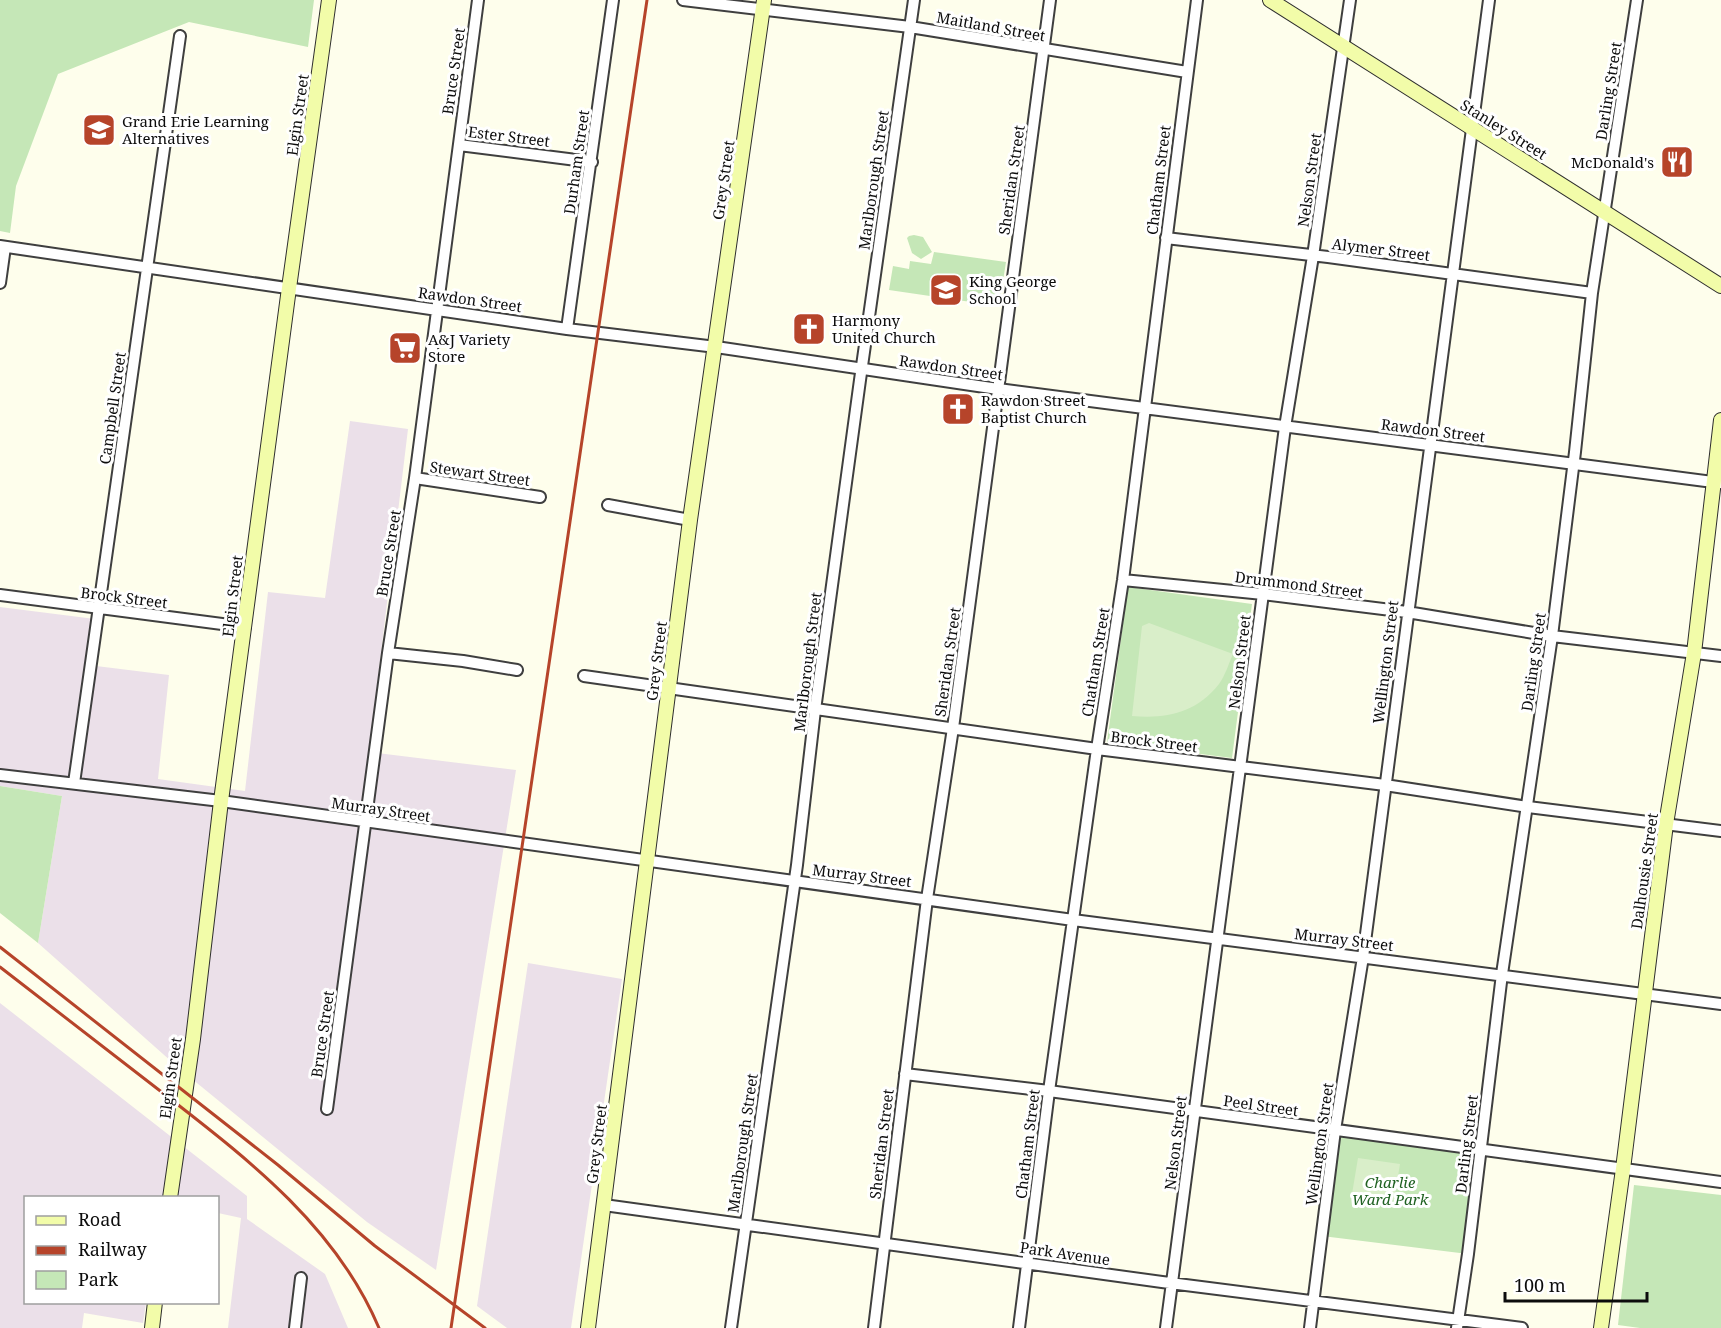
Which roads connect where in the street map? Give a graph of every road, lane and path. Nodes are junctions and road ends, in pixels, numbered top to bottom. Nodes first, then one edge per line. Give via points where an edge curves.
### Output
1 (329, 0) edge
2 (478, 0) edge
3 (613, 0) edge
4 (683, 0) edge
5 (914, 0) edge
6 (1050, 0) edge
7 (1197, 0) edge
8 (1270, 0) edge
9 (1350, 0) edge
10 (1489, 0) edge
11 (1637, 0) edge
12 (764, 5) edge
13 (910, 27) junction
14 (180, 36) dead end
15 (1344, 46) junction
16 (1044, 50) junction
17 (1187, 72) junction
18 (1471, 129) junction
19 (459, 145) junction
20 (592, 162) junction
21 (1604, 212) junction
22 (1166, 238) junction
23 (3, 246) edge
24 (1314, 256) junction
25 (148, 267) junction
26 (1453, 274) junction
27 (0, 283) edge
28 (1721, 286) edge
29 (289, 288) junction
30 (1592, 293) junction
31 (438, 309) junction
32 (567, 329) junction
33 (716, 348) junction
34 (861, 369) junction
35 (998, 388) junction
36 (1146, 408) junction
37 (1721, 420) edge
38 (1285, 427) junction
39 (1430, 444) junction
40 (1573, 465) junction
41 (415, 478) junction
42 (1717, 482) edge
43 (540, 497) dead end
44 (608, 505) dead end
45 (690, 520) junction
46 (1123, 580) junction
47 (1263, 594) junction
48 (0, 595) edge
49 (98, 609) junction
50 (1407, 612) junction
51 (244, 627) junction
52 (1552, 636) junction
53 (388, 653) junction
54 (1694, 653) junction
55 (1721, 656) edge
56 (517, 670) dead end
57 (584, 676) dead end
58 (669, 690) junction
59 (815, 710) junction
60 (953, 728) junction
61 (1097, 749) junction
62 (1241, 768) junction
63 (0, 775) edge
64 (74, 783) junction
65 (1384, 785) junction
66 (221, 801) junction
67 (1528, 807) junction
68 (365, 823) junction
69 (1666, 824) junction
70 (1721, 831) edge
71 (648, 862) junction
72 (794, 881) junction
73 (927, 899) junction
74 (1073, 920) junction
75 (1217, 938) junction
76 (1363, 957) junction
77 (1502, 974) junction
78 (1644, 993) junction
79 (1721, 1004) edge
80 (905, 1074) junction
81 (1049, 1091) junction
82 (327, 1109) dead end
83 (1195, 1111) junction
84 (1335, 1130) junction
85 (1480, 1150) junction
86 (1623, 1169) junction
87 (1721, 1182) edge
88 (170, 1196) edge
89 (604, 1205) junction
90 (745, 1224) junction
91 (884, 1244) junction
92 (1027, 1263) junction
93 (301, 1278) dead end
94 (1172, 1283) junction
95 (1314, 1301) junction
96 (155, 1304) edge
97 (1457, 1324) edge
98 (152, 1328) edge
99 (295, 1328) edge
100 (588, 1328) edge
101 (731, 1328) edge
102 (874, 1328) edge
103 (1019, 1328) edge
104 (1166, 1328) edge
105 (1310, 1328) edge
106 (1522, 1328) edge
107 (1601, 1328) edge

1 - 29 main road, Elgin Street
2 - 19 street, Bruce Street
3 - 20 street, Durham Street
4 - 12 street, Maitland Street
5 - 13 street, Marlborough Street
6 - 16 street, Sheridan Street
7 - 17 street, Chatham Street
8 - 15 main road, Stanley Street
9 - 15 street, Nelson Street
10 - 18 street, Wellington Street
11 - 21 street, Darling Street
12 - 13 street, Maitland Street
12 - 33 main road, Grey Street
13 - 16 street, Maitland Street
13 - 34 street, Marlborough Street
14 - 25 street, Campbell Street
15 - 18 main road, Stanley Street
15 - 24 street, Nelson Street
16 - 17 street, Maitland Street
16 - 35 street, Sheridan Street
17 - 22 street, Chatham Street
18 - 21 main road, Stanley Street
18 - 26 street, Wellington Street
19 - 20 street, Ester Street
19 - 31 street, Bruce Street
20 - 32 street, Durham Street
21 - 28 main road, Stanley Street
21 - 30 street, Darling Street
22 - 24 street, Alymer Street
22 - 36 street, Chatham Street
23 - 25 street, Rawdon Street
23 - 27 street
24 - 26 street, Alymer Street
24 - 38 street, Nelson Street
25 - 29 street, Rawdon Street
25 - 49 street, Campbell Street
26 - 30 street, Alymer Street
26 - 39 street, Wellington Street
29 - 31 street, Rawdon Street
29 - 51 main road, Elgin Street
30 - 40 street, Darling Street
31 - 32 street, Rawdon Street
31 - 41 street, Bruce Street
32 - 33 street, Rawdon Street
33 - 34 street, Rawdon Street
33 - 45 main road, Grey Street
34 - 35 street, Rawdon Street
34 - 59 street, Marlborough Street
35 - 36 street, Rawdon Street
35 - 60 street, Sheridan Street
36 - 38 street, Rawdon Street
36 - 46 street, Chatham Street
37 - 42 main road, Dalhousie Street
38 - 39 street, Rawdon Street
38 - 47 street, Nelson Street
39 - 40 street, Rawdon Street
39 - 50 street, Wellington Street
40 - 42 street, Rawdon Street
40 - 52 street, Darling Street
41 - 43 street, Stewart Street
41 - 53 street, Bruce Street
42 - 54 main road, Dalhousie Street
44 - 45 street
45 - 58 main road, Grey Street
46 - 47 street, Drummond Street
46 - 61 street, Chatham Street
47 - 50 street, Drummond Street
47 - 62 street, Nelson Street
48 - 49 street, Brock Street
49 - 51 street, Brock Street
49 - 64 street, Campbell Street
50 - 52 street, Drummond Street
50 - 65 street, Wellington Street
51 - 66 main road, Elgin Street
52 - 54 street, Drummond Street
52 - 67 street, Darling Street
53 - 56 street
53 - 68 street, Bruce Street
54 - 55 street, Drummond Street
54 - 69 main road, Dalhousie Street
57 - 58 street, Brock Street
58 - 59 street, Brock Street
58 - 71 main road, Grey Street
59 - 60 street, Brock Street
59 - 72 street, Marlborough Street
60 - 61 street, Brock Street
60 - 73 street, Sheridan Street
61 - 62 street, Brock Street
61 - 74 street, Chatham Street
62 - 65 street, Brock Street
62 - 75 street, Nelson Street
63 - 64 street, Murray Street
64 - 66 street, Murray Street
65 - 67 street, Brock Street
65 - 76 street, Wellington Street
66 - 68 street, Murray Street
66 - 88 main road, Elgin Street
67 - 69 street, Brock Street
67 - 77 street, Darling Street
68 - 71 street, Murray Street
68 - 82 street, Bruce Street
69 - 70 street, Brock Street
69 - 78 main road, Dalhousie Street
71 - 72 street, Murray Street
71 - 89 main road, Grey Street
72 - 73 street, Murray Street
72 - 90 street, Marlborough Street
73 - 74 street, Murray Street
73 - 80 street, Sheridan Street
74 - 75 street, Murray Street
74 - 81 street, Chatham Street
75 - 76 street, Murray Street
75 - 83 street, Nelson Street
76 - 77 street, Murray Street
76 - 84 street, Wellington Street
77 - 78 street, Murray Street
77 - 85 street, Darling Street
78 - 79 street, Murray Street
78 - 86 main road, Dalhousie Street
80 - 81 street, Peel Street
80 - 91 street, Sheridan Street
81 - 83 street, Peel Street
81 - 92 street, Chatham Street
83 - 84 street, Peel Street
83 - 94 street, Nelson Street
84 - 85 street, Peel Street
84 - 95 street, Wellington Street
85 - 86 street, Peel Street
85 - 97 street, Darling Street
86 - 87 street, Peel Street
86 - 107 main road, Dalhousie Street
89 - 90 street, Park Avenue
89 - 100 main road, Grey Street
90 - 91 street, Park Avenue
90 - 101 street, Marlborough Street
91 - 92 street, Park Avenue
91 - 102 street, Sheridan Street
92 - 94 street, Park Avenue
92 - 103 street, Chatham Street
93 - 99 street
94 - 95 street, Park Avenue
94 - 104 street, Nelson Street
95 - 97 street, Park Avenue
95 - 105 street, Wellington Street
96 - 98 main road
97 - 106 street, Park Avenue

